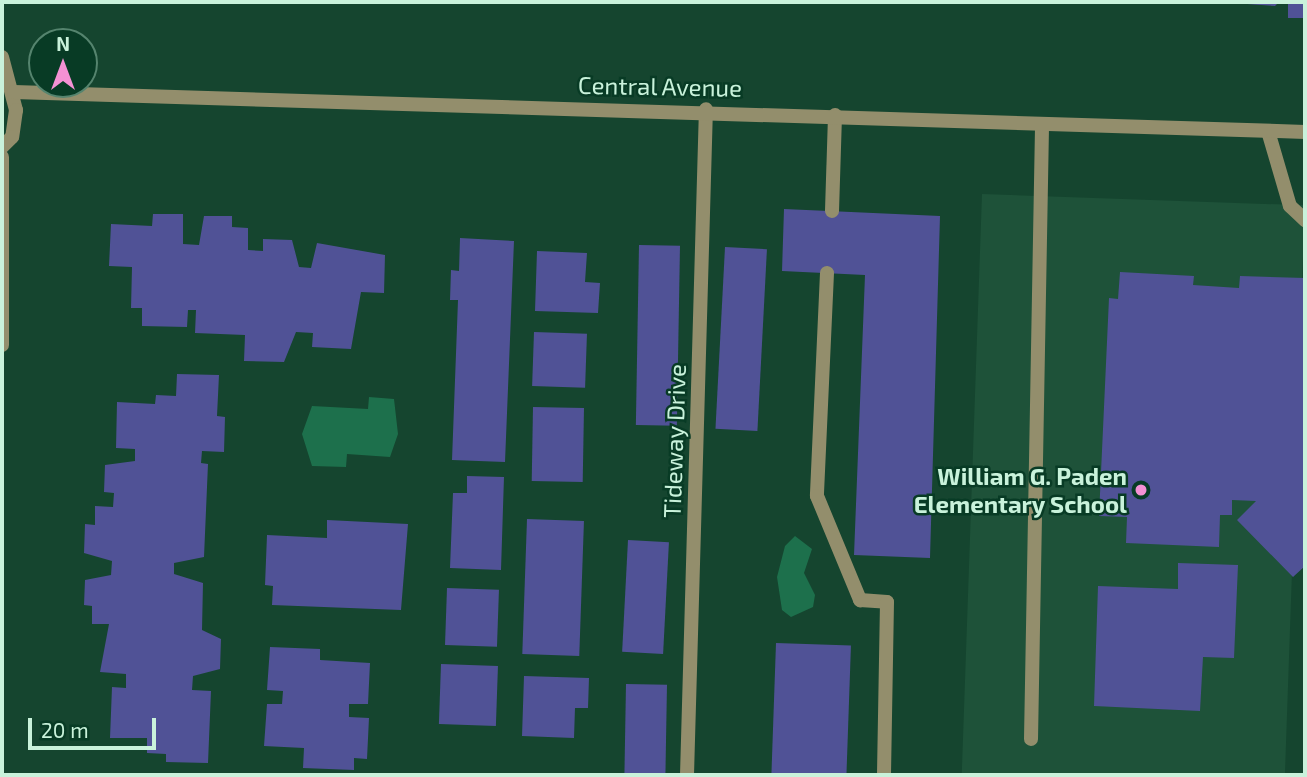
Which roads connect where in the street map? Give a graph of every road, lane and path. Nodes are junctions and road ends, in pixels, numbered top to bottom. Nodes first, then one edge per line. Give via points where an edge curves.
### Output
1 (2, 57) edge
2 (14, 92) junction
3 (706, 109) junction
4 (835, 115) junction
5 (1042, 125) junction
6 (1268, 131) junction
7 (1305, 132) edge
8 (2, 146) edge
9 (2, 157) edge
10 (832, 211) dead end
11 (1305, 220) edge
12 (827, 273) dead end
13 (2, 345) edge
14 (1031, 739) dead end
15 (687, 775) edge
16 (884, 775) edge

1 - 2 street
2 - 3 street, Central Avenue
2 - 8 street via 12,137
3 - 4 street, Central Avenue
3 - 15 street, Tideway Drive
4 - 5 street, Central Avenue
4 - 10 street
5 - 6 street, Central Avenue
5 - 14 street
6 - 7 street, Central Avenue
6 - 11 street via 1290,206
9 - 13 street
12 - 16 street via 817,496 860,600 887,602

